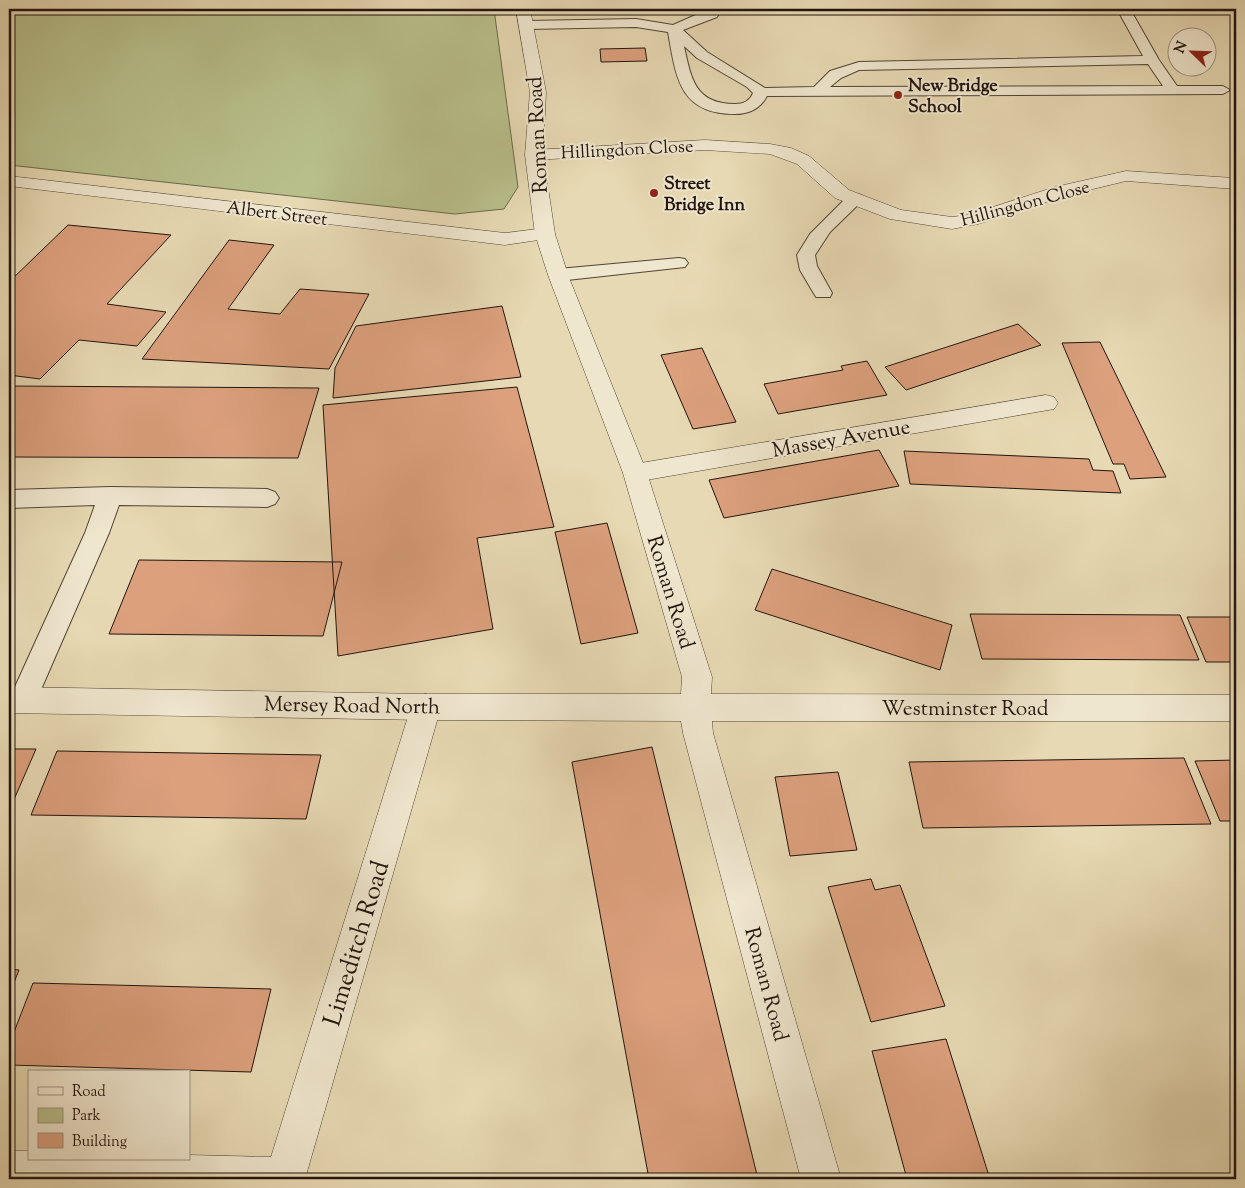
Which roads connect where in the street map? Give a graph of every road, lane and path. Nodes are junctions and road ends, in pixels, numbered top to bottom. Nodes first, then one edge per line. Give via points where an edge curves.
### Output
1 (715, 9) edge
2 (1124, 9) edge
3 (525, 17) edge
4 (674, 29) junction
5 (1152, 60) junction
6 (1173, 90) junction
7 (1223, 90) dead end
8 (761, 92) junction
9 (818, 92) junction
10 (534, 154) junction
11 (9, 181) edge
12 (1234, 184) dead end
13 (855, 199) junction
14 (545, 234) junction
15 (679, 263) dead end
16 (558, 276) junction
17 (823, 293) dead end
18 (1046, 402) dead end
19 (635, 473) junction
20 (110, 496) junction
21 (267, 498) dead end
22 (9, 499) edge
23 (16, 700) edge
24 (426, 707) junction
25 (694, 707) junction
26 (1236, 708) edge
27 (9, 1171) edge
28 (285, 1178) edge
29 (821, 1179) edge

1 - 4 lane via 712,14
2 - 5 lane
3 - 4 lane via 644,23
3 - 10 street, Roman Road via 538,92
4 - 8 lane via 702,54
4 - 8 lane via 686,81 698,102 710,107 739,109 759,100
5 - 6 lane
5 - 9 lane via 859,66 830,76
6 - 7 lane
6 - 9 lane
8 - 9 lane
10 - 13 street, Hillingdon Close via 705,145 770,149 803,160 831,185
10 - 14 street, Roman Road
11 - 14 street, Albert Street via 505,239
12 - 13 street, Hillingdon Close via 1126,176 952,223 897,215
13 - 17 lane via 813,242 806,254 806,262
14 - 16 street, Roman Road
15 - 16 lane
16 - 19 street, Roman Road
18 - 19 street, Massey Avenue
19 - 25 street, Roman Road via 697,678
20 - 21 lane
20 - 22 lane
20 - 23 lane via 93,542
23 - 24 street, Mersey Road North
24 - 25 street, Mersey Road North
24 - 28 street, Limeditch Road
25 - 26 street, Westminster Road
25 - 29 street, Roman Road via 698,733
27 - 28 street

